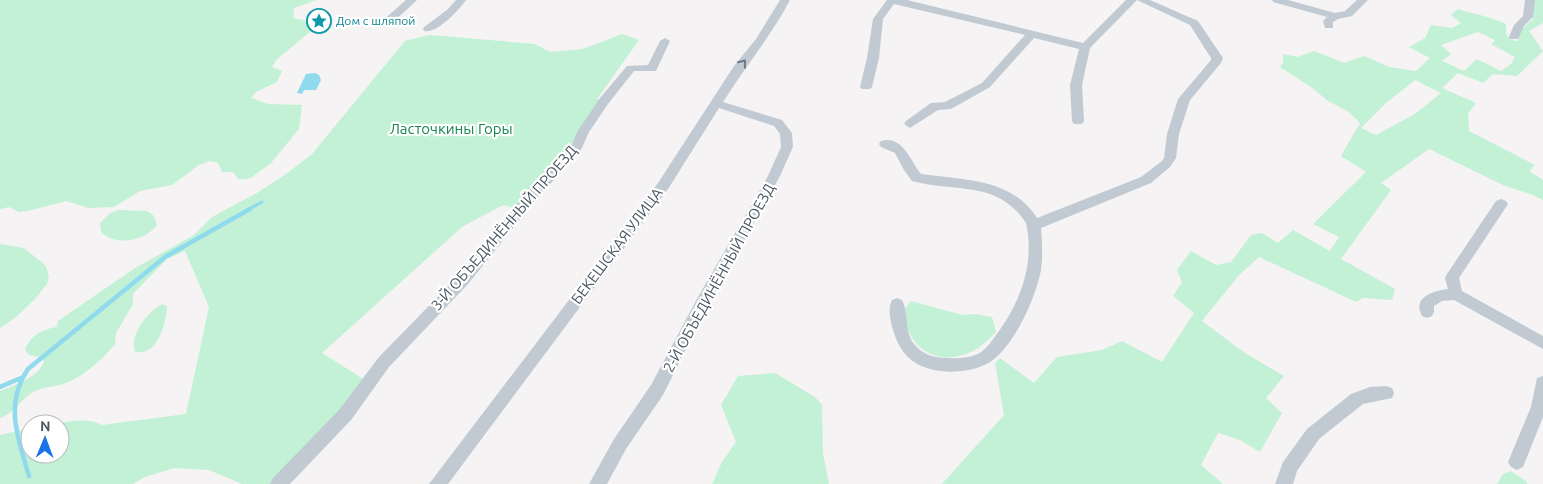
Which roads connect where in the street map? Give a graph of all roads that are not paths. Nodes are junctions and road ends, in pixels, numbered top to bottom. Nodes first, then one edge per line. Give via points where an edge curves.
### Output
1 (412, 0) edge
2 (461, 0) edge
3 (785, 0) edge
4 (1132, 0) edge
5 (1142, 0) edge
6 (1277, 0) edge
7 (1363, 0) edge
8 (1530, 0) edge
9 (1334, 16) junction
10 (384, 25) dead end
11 (1329, 26) dead end
12 (428, 29) dead end
13 (1031, 35) junction
14 (1514, 38) dead end
15 (665, 41) dead end
16 (1085, 47) junction
17 (866, 87) dead end
18 (717, 104) junction
19 (1078, 121) dead end
20 (910, 124) dead end
21 (885, 144) dead end
22 (1501, 204) dead end
23 (1034, 225) junction
24 (1456, 294) junction
25 (897, 304) dead end
26 (1426, 312) dead end
27 (1543, 343) edge
28 (1543, 383) edge
29 (1386, 393) dead end
30 (1516, 462) dead end
31 (279, 484) edge
32 (438, 484) edge
33 (598, 484) edge
34 (1284, 484) edge

1 - 10 street
2 - 12 street
18 -> 3 street, БЕКЕШСКАЯ УЛИЦА
4 - 16 street
5 - 23 street via 1194,23 1217,61 1184,99 1166,164 1146,180
6 - 9 street
7 - 9 street via 1348,14
8 - 14 street via 1528,17 1519,25
9 - 11 street via 1328,21
13 - 16 street
13 - 17 street via 891,1 878,19 874,58
13 - 20 street via 986,85 946,106 935,106
15 - 31 street, 3-Й ОБЪЕДИНЁННЫЙ ПРОЕЗД via 652,69 631,68 583,132 577,146 463,280 384,362 345,415
16 - 19 street via 1076,84
18 - 32 street, БЕКЕШСКАЯ УЛИЦА via 663,186
18 - 33 street, 2-Й ОБЪЕДИНЁННЫЙ ПРОЕЗД via 778,123 787,137 786,150 657,390 620,444
21 - 23 street via 900,150 917,178 988,187 1026,213
22 - 24 street via 1452,278
23 - 25 street via 1035,257 1024,304 1006,333 984,358 937,365 917,357 900,332
24 - 26 street via 1439,296 1426,303
24 - 27 street
28 - 30 street via 1539,407
29 - 34 street via 1370,394 1357,400 1313,434 1289,468

